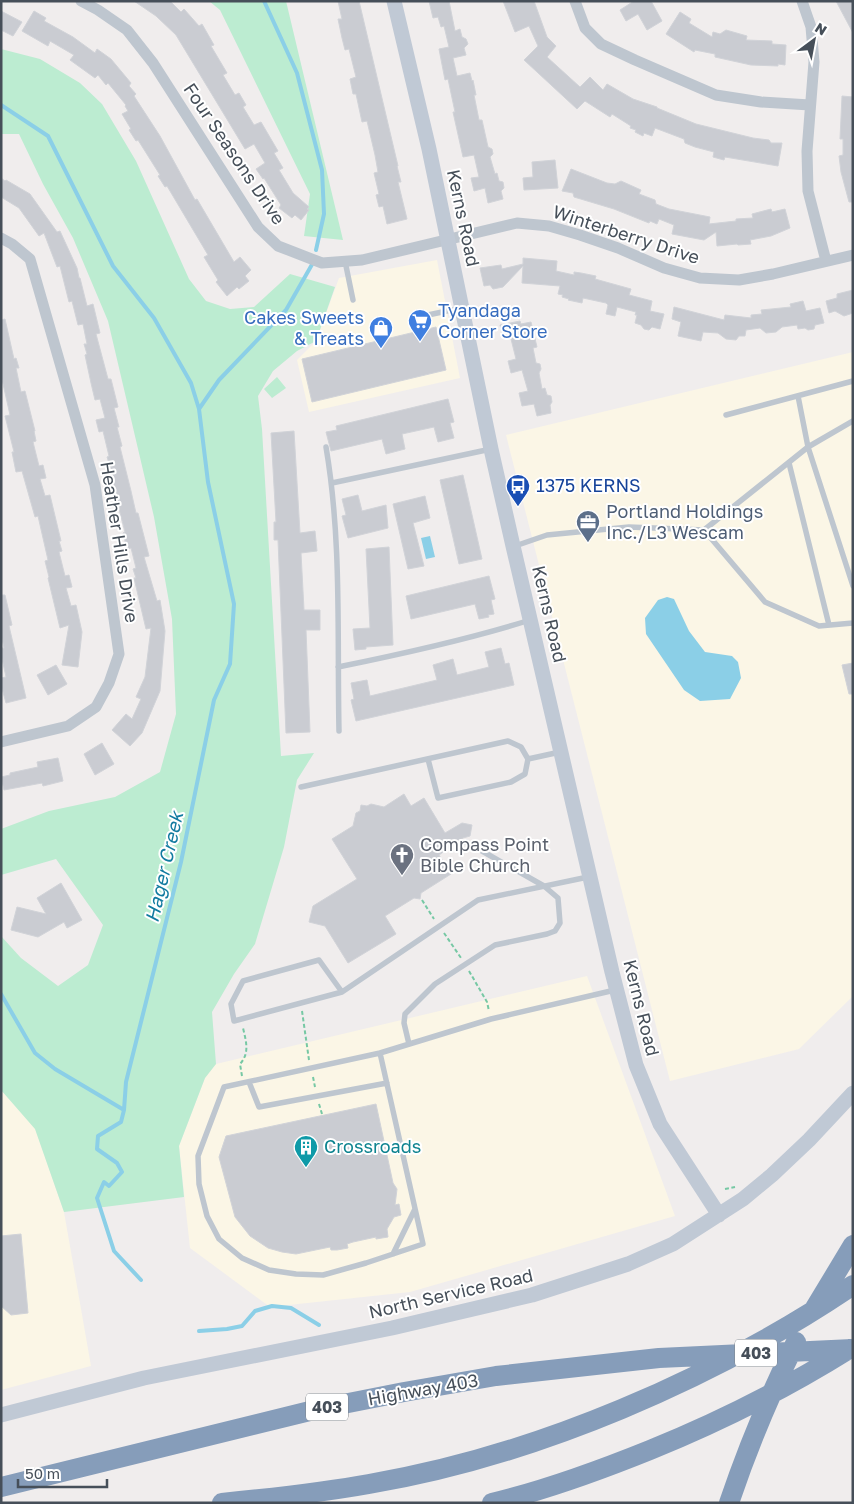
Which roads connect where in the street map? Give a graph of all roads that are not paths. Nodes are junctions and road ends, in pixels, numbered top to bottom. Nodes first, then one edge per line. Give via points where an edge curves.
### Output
1 (81, 1) edge
2 (394, 1) edge
3 (575, 1) edge
4 (802, 1) edge
5 (810, 106) junction
6 (1, 238) edge
7 (448, 238) junction
8 (853, 255) edge
9 (345, 261) junction
10 (826, 261) junction
11 (353, 300) dead end
12 (462, 308) junction
13 (428, 315) dead end
14 (853, 381) edge
15 (798, 396) junction
16 (726, 415) dead end
17 (853, 421) edge
18 (326, 447) dead end
19 (808, 447) junction
20 (491, 449) junction
21 (789, 463) junction
22 (332, 483) junction
23 (704, 530) junction
24 (513, 546) junction
25 (853, 586) edge
26 (531, 619) junction
27 (853, 623) edge
28 (828, 625) junction
29 (338, 667) junction
30 (338, 731) dead end
31 (1, 742) edge
32 (562, 752) junction
33 (428, 758) junction
34 (528, 759) junction
35 (301, 787) dead end
36 (466, 842) dead end
37 (590, 876) junction
38 (544, 886) junction
39 (617, 990) junction
40 (342, 992) junction
41 (409, 1044) junction
42 (380, 1053) junction
43 (248, 1082) junction
44 (387, 1083) junction
45 (853, 1093) edge
46 (415, 1209) junction
47 (719, 1215) junction
48 (853, 1245) edge
49 (393, 1254) junction
50 (853, 1285) edge
51 (853, 1348) edge
52 (1, 1415) edge
53 (1, 1487) edge
54 (222, 1503) edge
55 (492, 1503) edge
56 (729, 1503) edge

1 - 9 street, Four Seasons Drive via 127,30 152,62 258,227 278,246 322,263
2 - 7 street, Kerns Road
3 - 5 street via 585,28 601,44 635,60 716,95
4 - 5 street via 811,27 814,62
5 - 10 street via 808,192
6 - 31 street, Heather Hills Drive via 30,258 93,476 119,654 96,707 68,726
7 - 9 street, Four Seasons Drive via 362,260
7 - 10 street, Winterberry Drive via 517,223 549,226 700,278 739,280
7 - 12 street, Kerns Road
8 - 10 street, Winterberry Drive
9 - 11 lane
12 - 13 lane
12 - 20 street, Kerns Road
14 - 15 lane
15 - 16 lane
15 - 19 lane
17 - 19 lane
18 - 22 lane
19 - 21 lane
19 - 25 lane
20 - 22 lane
20 - 24 street, Kerns Road
21 - 23 lane
21 - 28 lane
22 - 29 lane via 338,551
23 - 24 lane via 630,527 547,535
23 - 28 lane via 764,602 819,626
24 - 26 street, Kerns Road
26 - 29 lane via 441,645
26 - 32 street, Kerns Road
27 - 28 lane
29 - 30 lane
32 - 34 lane
32 - 37 street, Kerns Road
33 - 34 lane via 508,741 521,747
33 - 34 lane via 438,798 511,782 525,774
33 - 35 lane
36 - 38 lane
37 - 38 lane
37 - 39 street, Kerns Road
38 - 40 lane via 478,900
38 - 41 lane via 558,898 560,923 555,931 495,945 435,984 405,1014
39 - 41 lane via 491,1019
39 - 47 street, Kerns Road via 636,1065 660,1124
40 - 40 lane via 319,960 243,981 231,1004 234,1021
41 - 42 lane
42 - 43 lane
42 - 44 lane
43 - 44 lane via 259,1107
43 - 49 lane via 224,1087 198,1156 199,1184 207,1216 219,1239 242,1258 269,1270 296,1274 323,1275
44 - 46 lane
45 - 47 street, North Service Road via 772,1176
46 - 49 lane
46 - 49 lane via 423,1244
47 - 52 street, North Service Road via 673,1244 628,1264 532,1295 392,1328 144,1378
48 - 56 highway via 800,1333 745,1456
50 - 54 highway via 756,1344 681,1383 606,1415 513,1448 452,1466 370,1484
51 - 53 highway, Highway 403 / 403 via 659,1358 496,1376 308,1412
51 - 55 highway via 729,1416 669,1442 557,1485

